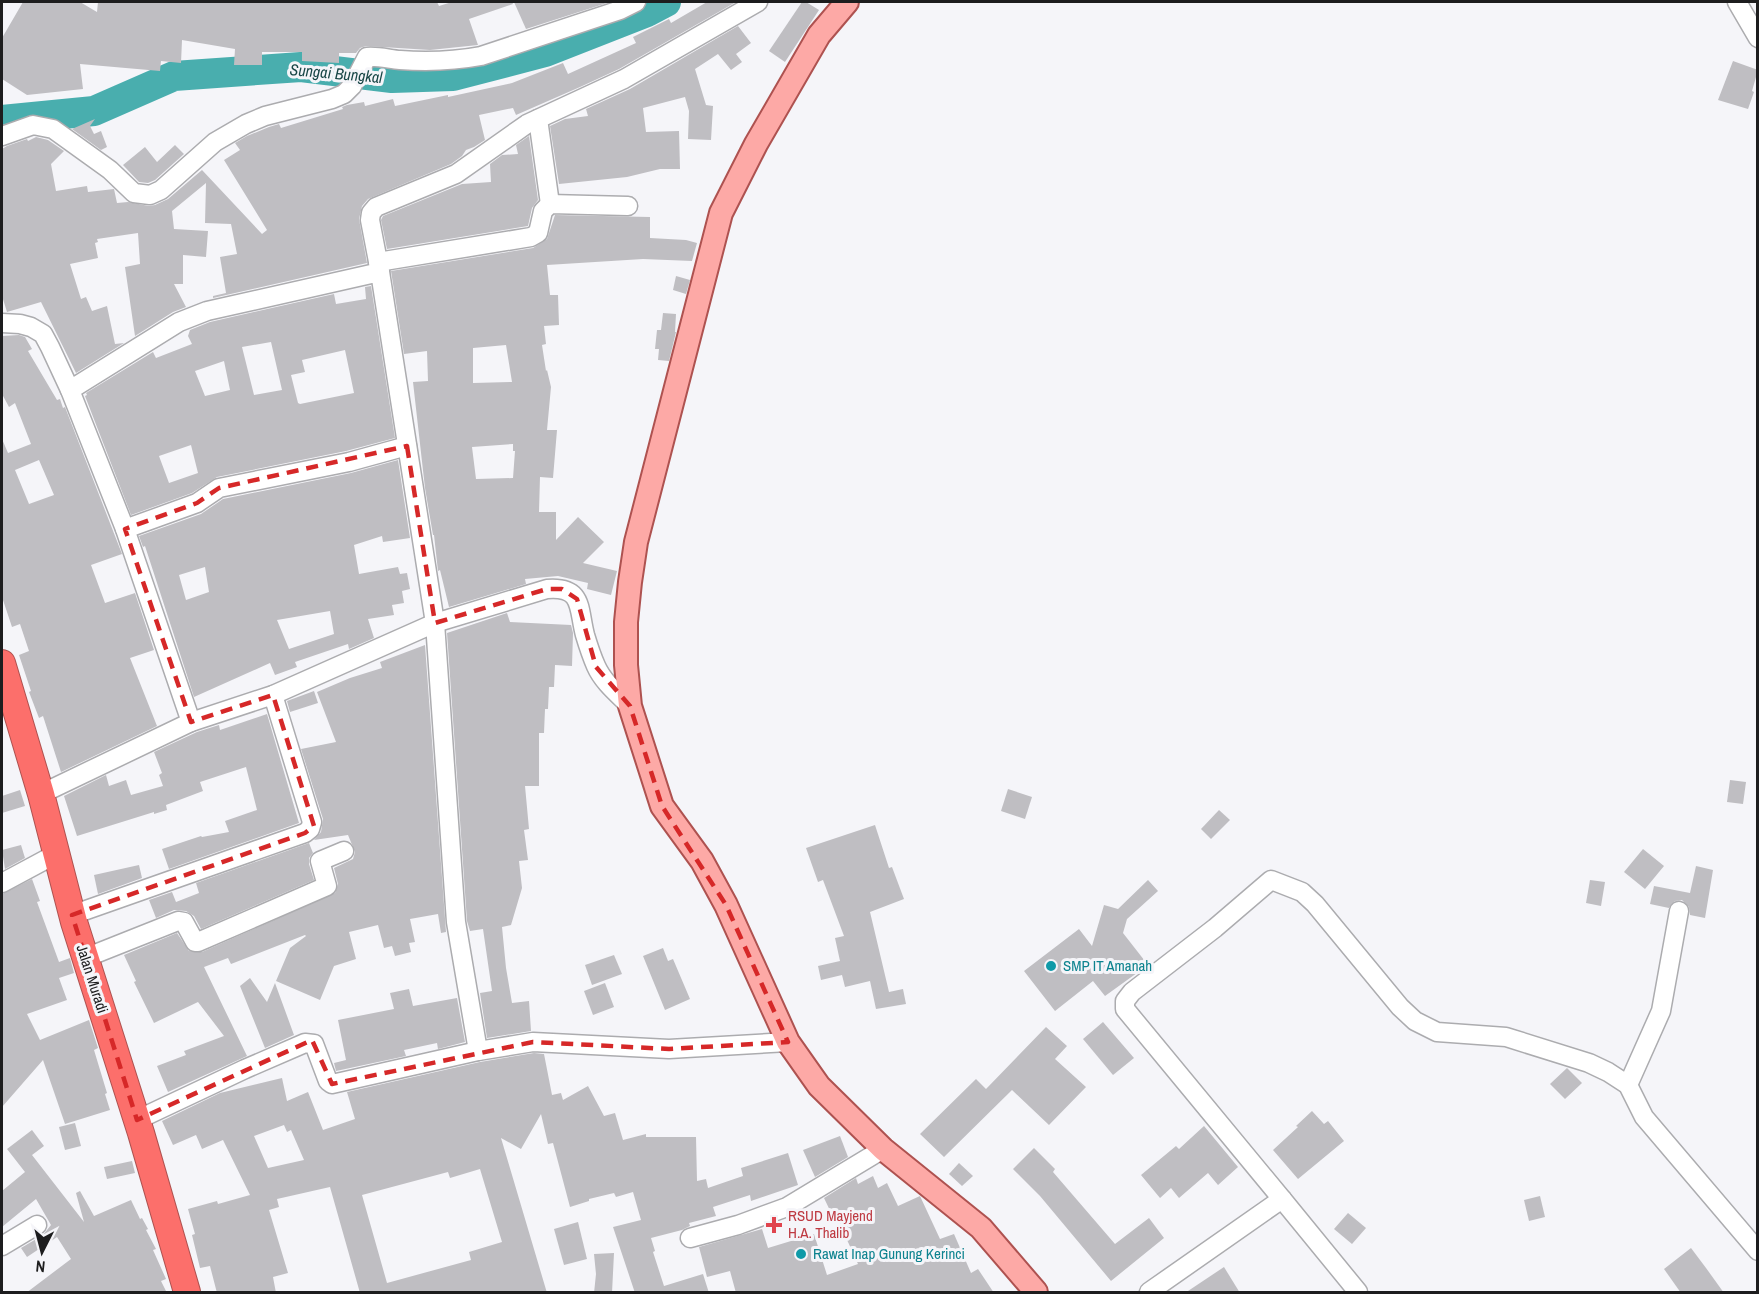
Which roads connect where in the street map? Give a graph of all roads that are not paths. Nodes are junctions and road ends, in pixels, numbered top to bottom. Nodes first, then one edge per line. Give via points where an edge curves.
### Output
1 (636, 2) edge
2 (758, 2) edge
3 (847, 2) edge
4 (1737, 2) edge
5 (1758, 38) edge
6 (538, 119) junction
7 (2, 136) edge
8 (550, 204) junction
9 (628, 206) dead end
10 (379, 267) junction
11 (2, 323) edge
12 (70, 390) junction
13 (407, 446) junction
14 (125, 529) junction
15 (435, 623) junction
16 (2, 663) edge
17 (273, 695) junction
18 (630, 706) junction
19 (190, 722) junction
20 (40, 794) junction
21 (344, 851) dead end
22 (56, 854) junction
23 (2, 883) edge
24 (1679, 911) dead end
25 (72, 915) junction
26 (85, 958) junction
27 (788, 1042) junction
28 (477, 1051) junction
29 (1628, 1085) junction
30 (137, 1120) junction
31 (883, 1149) junction
32 (1282, 1199) junction
33 (37, 1225) dead end
34 (690, 1238) dead end
35 (2, 1246) edge
36 (1758, 1251) edge
37 (187, 1293) edge
38 (1036, 1293) edge
39 (1149, 1293) edge
40 (1359, 1293) edge

1 - 7 street via 481,56 448,61 366,58 352,86 339,97 246,124 215,142 161,190 150,195 134,193 110,170 53,129 33,125
2 - 6 street via 624,79
3 - 18 main road via 819,35 756,144 722,213 636,542 626,622
4 - 5 street
6 - 8 street
6 - 10 street via 456,174 373,210 370,220
8 - 9 street
8 - 10 street via 543,211 538,233 531,237
10 - 12 street via 207,310 179,322
10 - 13 street
11 - 12 street via 26,326 43,334
12 - 14 street
13 - 14 street via 219,488 197,503
13 - 15 street
14 - 19 street
15 - 17 street
15 - 18 street via 547,589 572,593 580,606 596,667
15 - 28 street via 456,922
16 - 20 highway, Jalan Muradi
17 - 19 street
17 - 25 street via 312,822 310,829
18 - 27 main road via 662,806 702,861 726,905
19 - 20 street
20 - 22 highway, Jalan Muradi
21 - 26 street via 320,861 327,886 198,942 184,922 178,921
22 - 23 street
22 - 25 highway, Jalan Muradi
24 - 29 street via 1661,1011
25 - 26 highway, Jalan Muradi
26 - 30 highway, Jalan Muradi
27 - 28 street via 669,1049 533,1042
27 - 31 main road via 819,1086
28 - 30 street via 332,1084 314,1044 305,1043
29 - 32 street via 1608,1072 1506,1037 1437,1032 1415,1021 1315,904 1302,892 1271,880 1132,992 1125,1001 1125,1009
29 - 36 street via 1644,1117
30 - 37 highway, Jalan Muradi
31 - 34 street via 787,1207
31 - 38 main road via 981,1228
32 - 39 street
32 - 40 street
33 - 35 street

